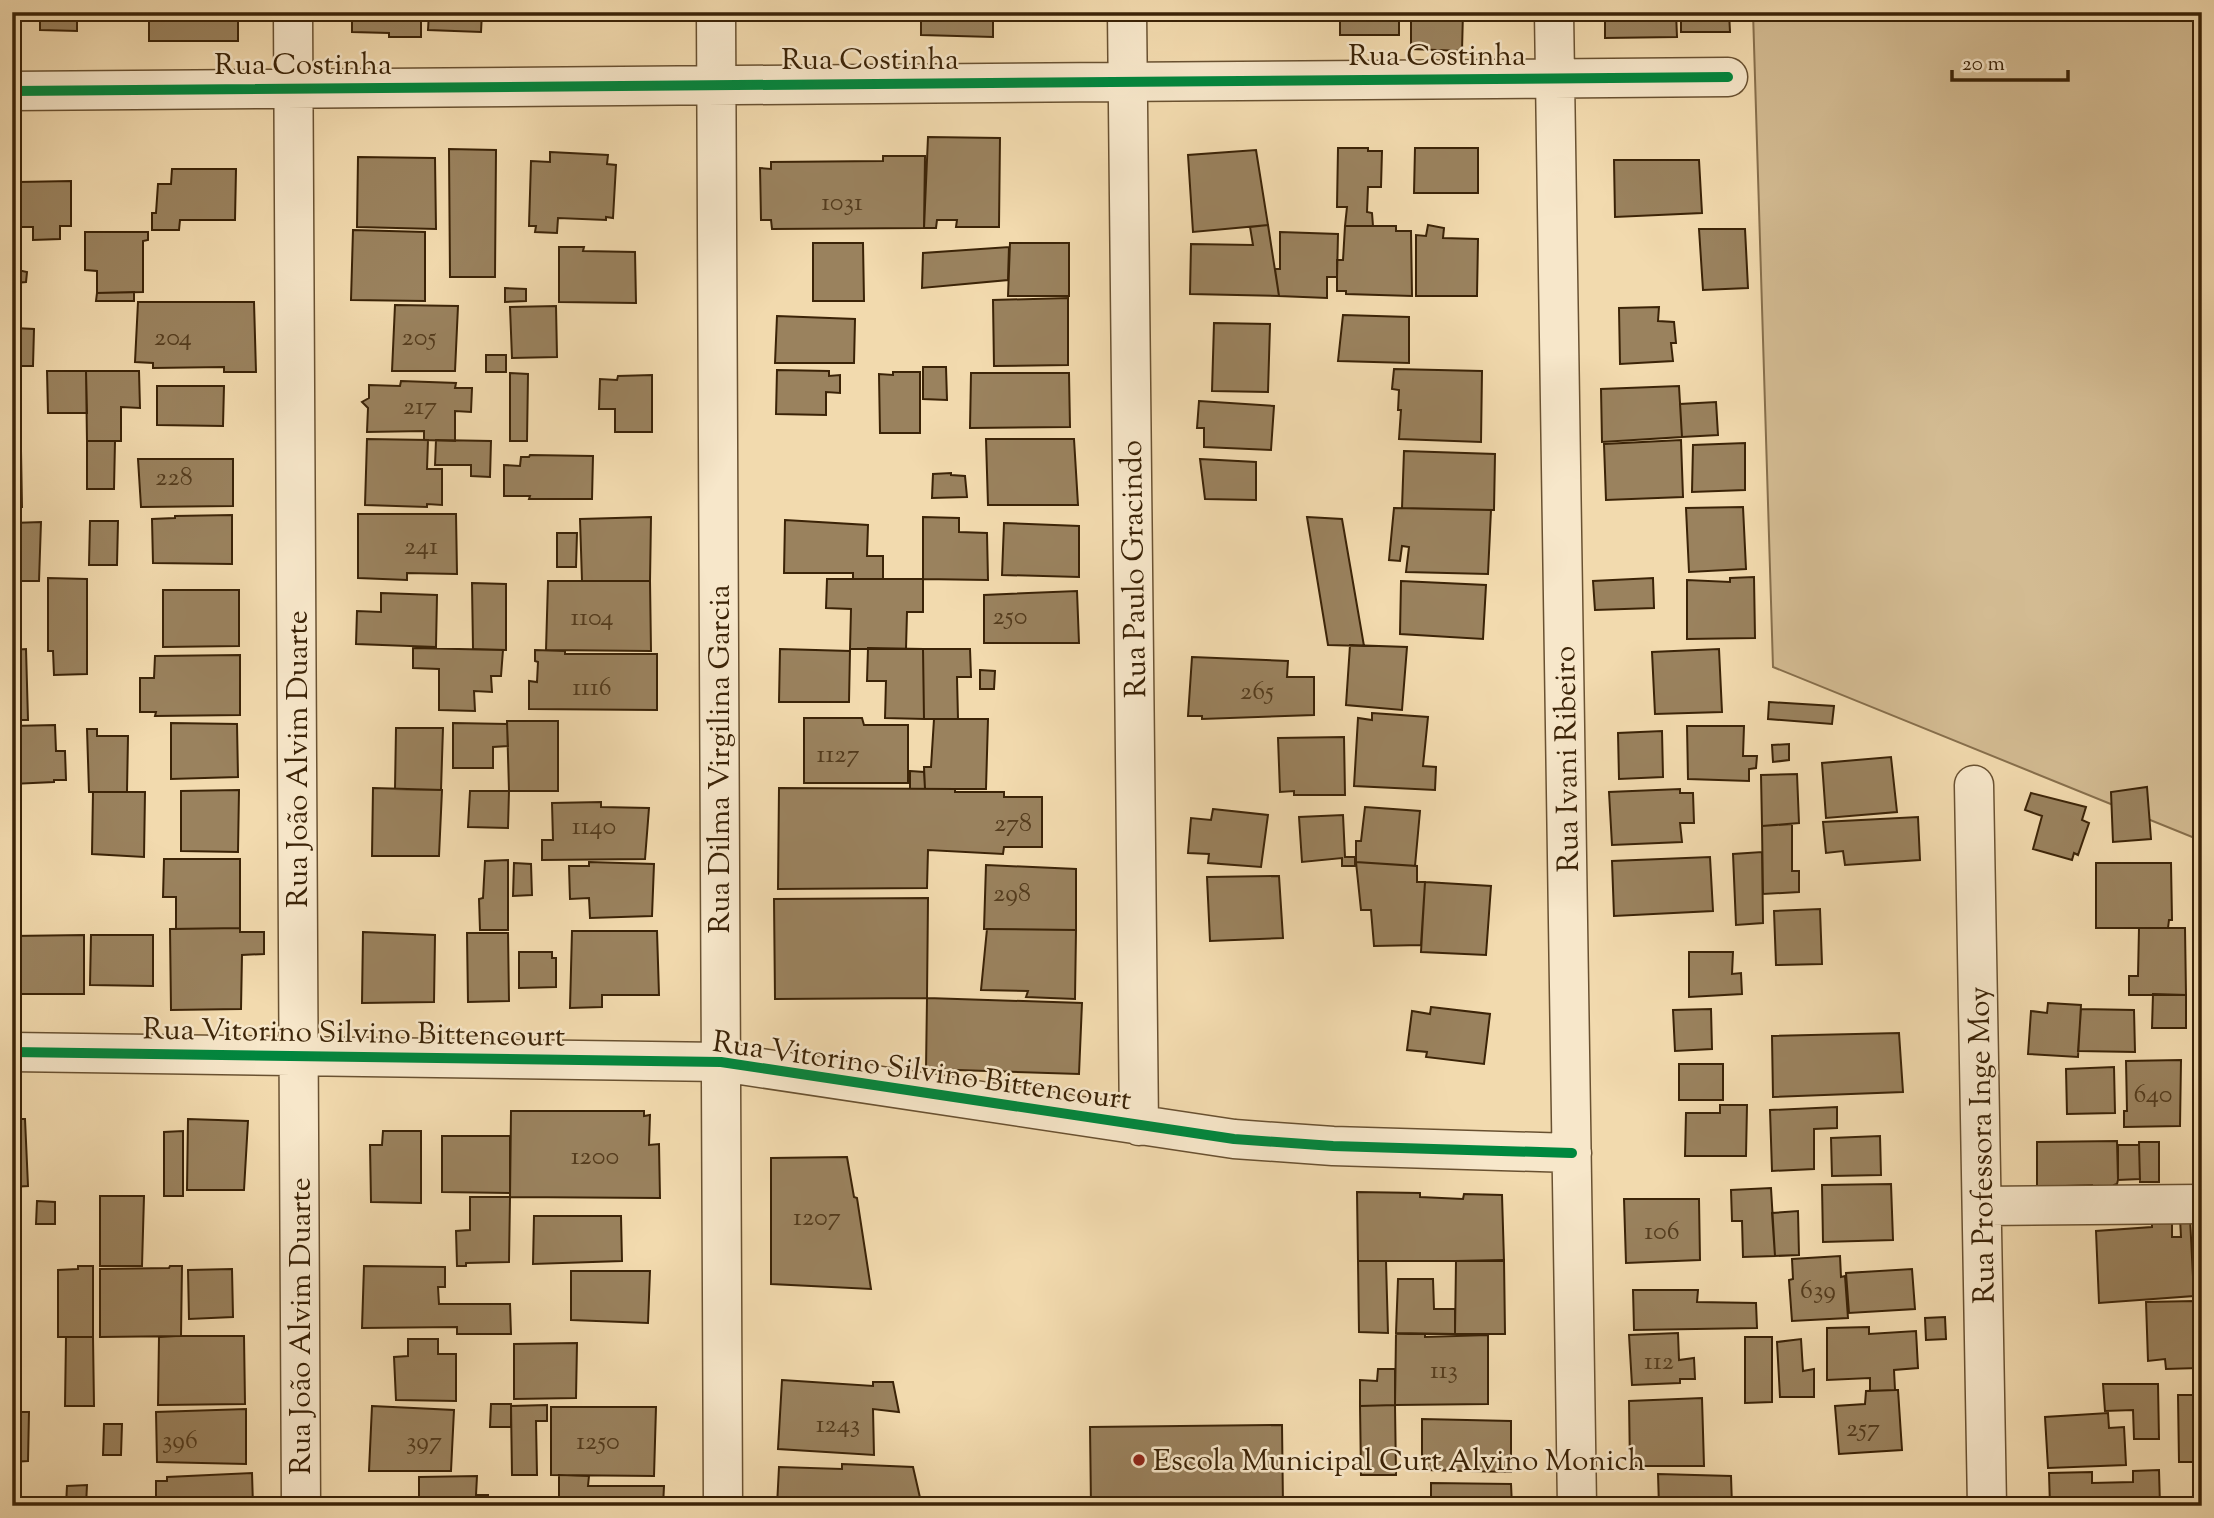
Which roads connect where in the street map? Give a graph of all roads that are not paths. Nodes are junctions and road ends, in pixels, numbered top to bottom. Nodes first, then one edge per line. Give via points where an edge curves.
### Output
1 (293, 12) edge
2 (716, 12) edge
3 (1127, 12) edge
4 (1554, 12) edge
5 (1728, 77) dead end
6 (1555, 78) junction
7 (1128, 82) junction
8 (716, 85) junction
9 (294, 89) junction
10 (12, 91) edge
11 (1974, 785) dead end
12 (12, 1052) edge
13 (299, 1056) junction
14 (721, 1062) junction
15 (1139, 1126) junction
16 (1572, 1153) junction
17 (2202, 1204) edge
18 (1982, 1206) junction
19 (301, 1506) edge
20 (723, 1506) edge
21 (1577, 1506) edge
22 (1987, 1506) edge

1 - 9 street, Rua João Alvim Duarte
2 - 8 street, Rua Dilma Virgilina Garcia
3 - 7 street, Rua Paulo Gracindo
4 - 6 street, Rua Ivani Ribeiro
5 - 6 street, Rua Costinha
6 - 7 street, Rua Costinha
6 - 16 street, Rua Ivani Ribeiro
7 - 8 street, Rua Costinha
7 - 15 street, Rua Paulo Gracindo
8 - 9 street, Rua Costinha
8 - 14 street, Rua Dilma Virgilina Garcia
9 - 10 street, Rua Costinha
9 - 13 street, Rua João Alvim Duarte
11 - 18 street, Rua Professora Inge Moy
12 - 13 street, Rua Vitorino Silvino Bittencourt
13 - 14 street, Rua Vitorino Silvino Bittencourt
13 - 19 street, Rua João Alvim Duarte
14 - 15 street, Rua Vitorino Silvino Bittencourt
14 - 20 street, Rua Dilma Virgilina Garcia
15 - 16 street, Rua Vitorino Silvino Bittencourt via 1333,1146
16 - 21 street, Rua Ivani Ribeiro
17 - 18 street
18 - 22 street, Rua Professora Inge Moy

